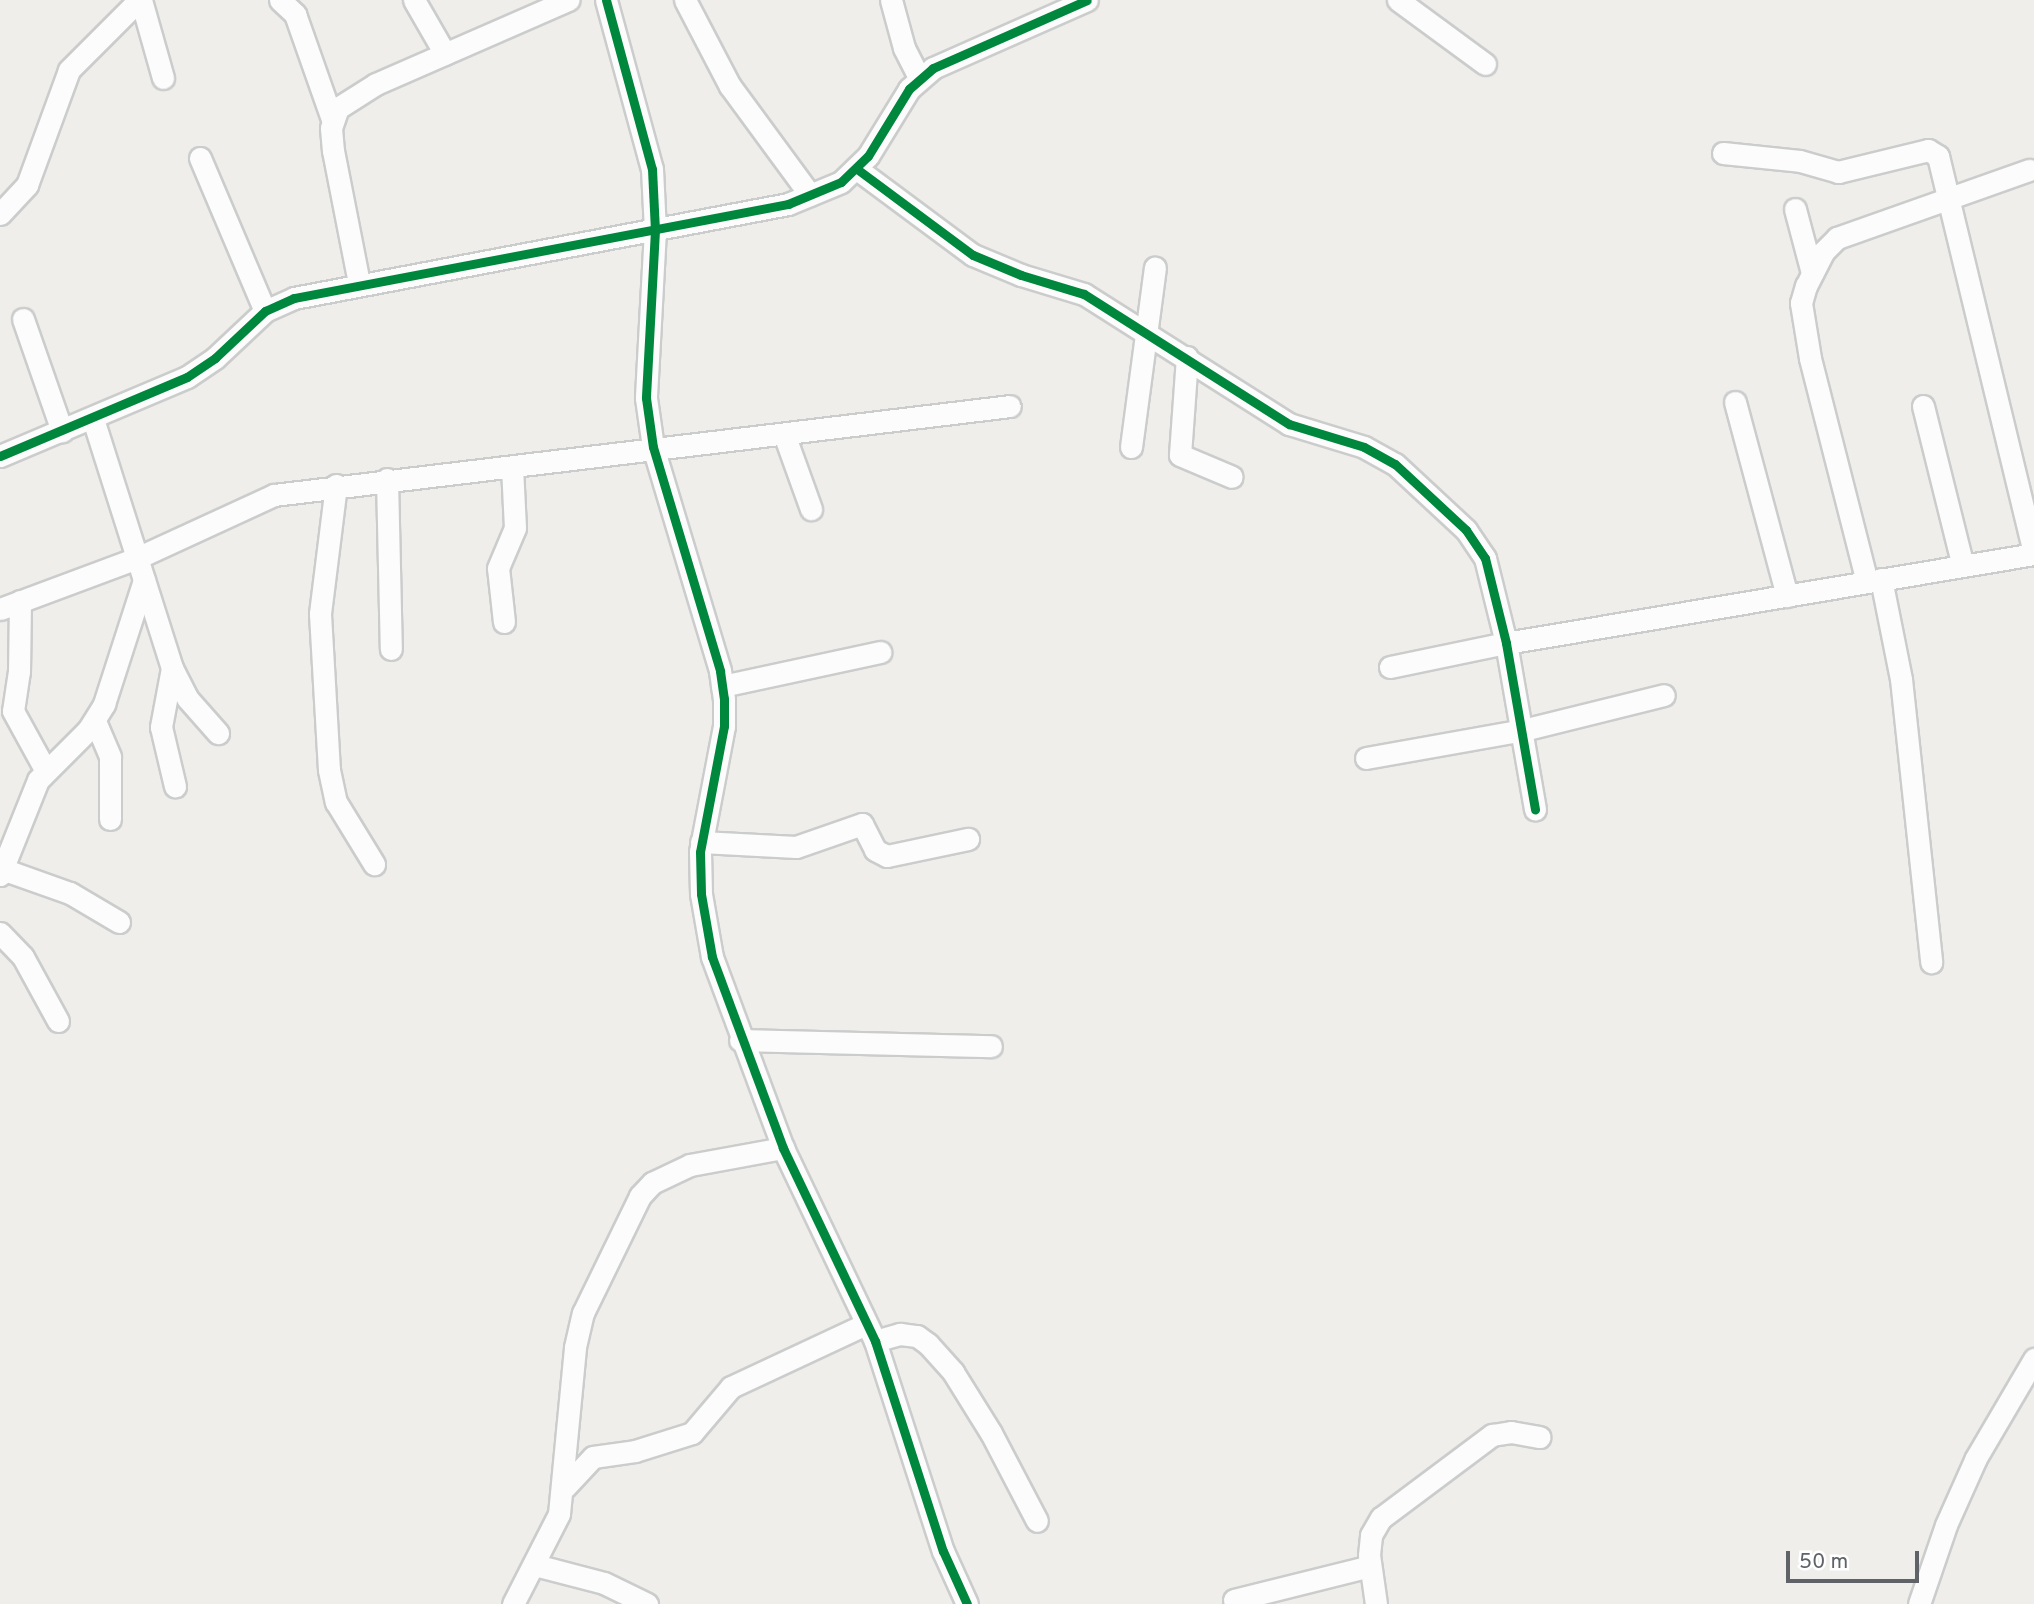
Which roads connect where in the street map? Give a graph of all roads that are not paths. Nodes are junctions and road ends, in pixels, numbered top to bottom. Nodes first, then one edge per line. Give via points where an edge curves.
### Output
1 (140, 0) edge
2 (279, 0) edge
3 (414, 0) edge
4 (568, 0) edge
5 (606, 0) edge
6 (685, 0) edge
7 (891, 0) edge
8 (1087, 0) edge
9 (1398, 0) edge
10 (445, 54) junction
11 (1485, 64) dead end
12 (163, 78) dead end
13 (919, 78) junction
14 (332, 119) junction
15 (1723, 153) dead end
16 (200, 158) dead end
17 (857, 169) junction
18 (2029, 170) dead end
19 (810, 195) junction
20 (1950, 199) junction
21 (1795, 209) dead end
22 (0, 214) edge
23 (655, 230) junction
24 (1155, 268) dead end
25 (1812, 274) junction
26 (359, 283) junction
27 (265, 311) junction
28 (23, 319) dead end
29 (1145, 330) junction
30 (1186, 357) junction
31 (1735, 402) dead end
32 (1923, 406) dead end
33 (1010, 407) dead end
34 (93, 419) junction
35 (62, 431) junction
36 (784, 434) junction
37 (653, 447) junction
38 (1131, 447) dead end
39 (0, 456) edge
40 (512, 467) junction
41 (1232, 477) dead end
42 (387, 478) junction
43 (336, 485) junction
44 (811, 509) dead end
45 (2034, 554) edge
46 (137, 558) junction
47 (1963, 566) junction
48 (144, 580) junction
49 (1874, 581) junction
50 (1787, 596) junction
51 (10, 605) edge
52 (504, 622) dead end
53 (1506, 643) junction
54 (391, 649) dead end
55 (880, 652) dead end
56 (1390, 667) dead end
57 (172, 668) junction
58 (722, 686) junction
59 (1664, 695) dead end
60 (95, 721) junction
61 (1523, 730) junction
62 (218, 733) dead end
63 (1366, 758) dead end
64 (46, 771) junction
65 (175, 786) dead end
66 (1535, 809) dead end
67 (110, 819) dead end
68 (968, 839) dead end
69 (701, 842) junction
70 (374, 864) dead end
71 (2, 873) edge
72 (119, 922) dead end
73 (0, 933) edge
74 (1931, 962) dead end
75 (58, 1021) dead end
76 (740, 1040) junction
77 (991, 1046) dead end
78 (783, 1148) junction
79 (871, 1332) junction
80 (2034, 1359) edge
81 (1540, 1437) dead end
82 (565, 1488) junction
83 (1037, 1521) dead end
84 (535, 1565) junction
85 (1370, 1566) junction
86 (518, 1600) edge
87 (1234, 1600) dead end
88 (647, 1604) edge
89 (967, 1604) edge
90 (1376, 1604) edge
91 (1919, 1604) edge

1 - 12 street
1 - 22 street via 69,70 27,185
2 - 14 street via 295,14
3 - 10 street
4 - 10 street
5 - 23 street via 652,169
6 - 19 street via 730,86
7 - 13 street via 904,48
8 - 13 street
9 - 11 street
10 - 14 street via 353,97
13 - 17 street
14 - 26 street via 332,151
15 - 20 street via 1800,161 1838,172 1928,150 1938,156
16 - 27 street
17 - 19 street via 841,182
17 - 29 street via 973,255 1084,294
18 - 20 street
19 - 23 street via 788,204
20 - 25 street via 1837,238
20 - 45 street
21 - 25 street
23 - 26 street
23 - 37 street via 646,398
24 - 29 street
25 - 49 street via 1801,303 1810,358
26 - 27 street
27 - 34 street via 201,369
28 - 35 street
29 - 30 street
29 - 38 street
30 - 41 street via 1179,439 1186,460
30 - 53 street via 1289,424 1364,447 1395,464 1477,543
31 - 50 street
32 - 47 street
33 - 36 street
34 - 35 street
34 - 46 street
35 - 39 street
36 - 37 street
36 - 44 street
37 - 40 street
37 - 58 street
40 - 42 street
40 - 52 street via 516,528 498,568
42 - 43 street
42 - 54 street
43 - 46 street via 247,504
43 - 70 street via 320,614 329,770 336,802
45 - 47 street
46 - 48 street
46 - 51 street
47 - 49 street
48 - 57 street
48 - 60 street
49 - 50 street
49 - 74 street via 1900,668
50 - 53 street
51 - 64 street via 19,671 13,711
53 - 56 street
53 - 61 street
55 - 58 street
57 - 62 street via 187,698
57 - 65 street via 161,727
58 - 69 street via 724,726
59 - 61 street
60 - 64 street
60 - 67 street via 110,757
61 - 63 street
61 - 66 street
64 - 71 street via 33,789
68 - 69 street via 887,856 875,850 862,824 796,847
69 - 76 street via 701,894 712,957
71 - 72 street via 70,893
73 - 75 street via 23,957
76 - 77 street
76 - 78 street
78 - 79 street
78 - 82 street via 690,1164 652,1183 640,1196 583,1313 573,1360
79 - 82 street via 731,1387 691,1433 635,1451 593,1457
79 - 83 street via 917,1336 953,1372 992,1433
79 - 89 street via 943,1551
80 - 91 street via 1976,1458 1946,1525
81 - 85 street via 1511,1432 1475,1444 1381,1518 1371,1535
82 - 84 street via 551,1537
84 - 86 street
84 - 88 street via 604,1583
85 - 87 street
85 - 90 street

